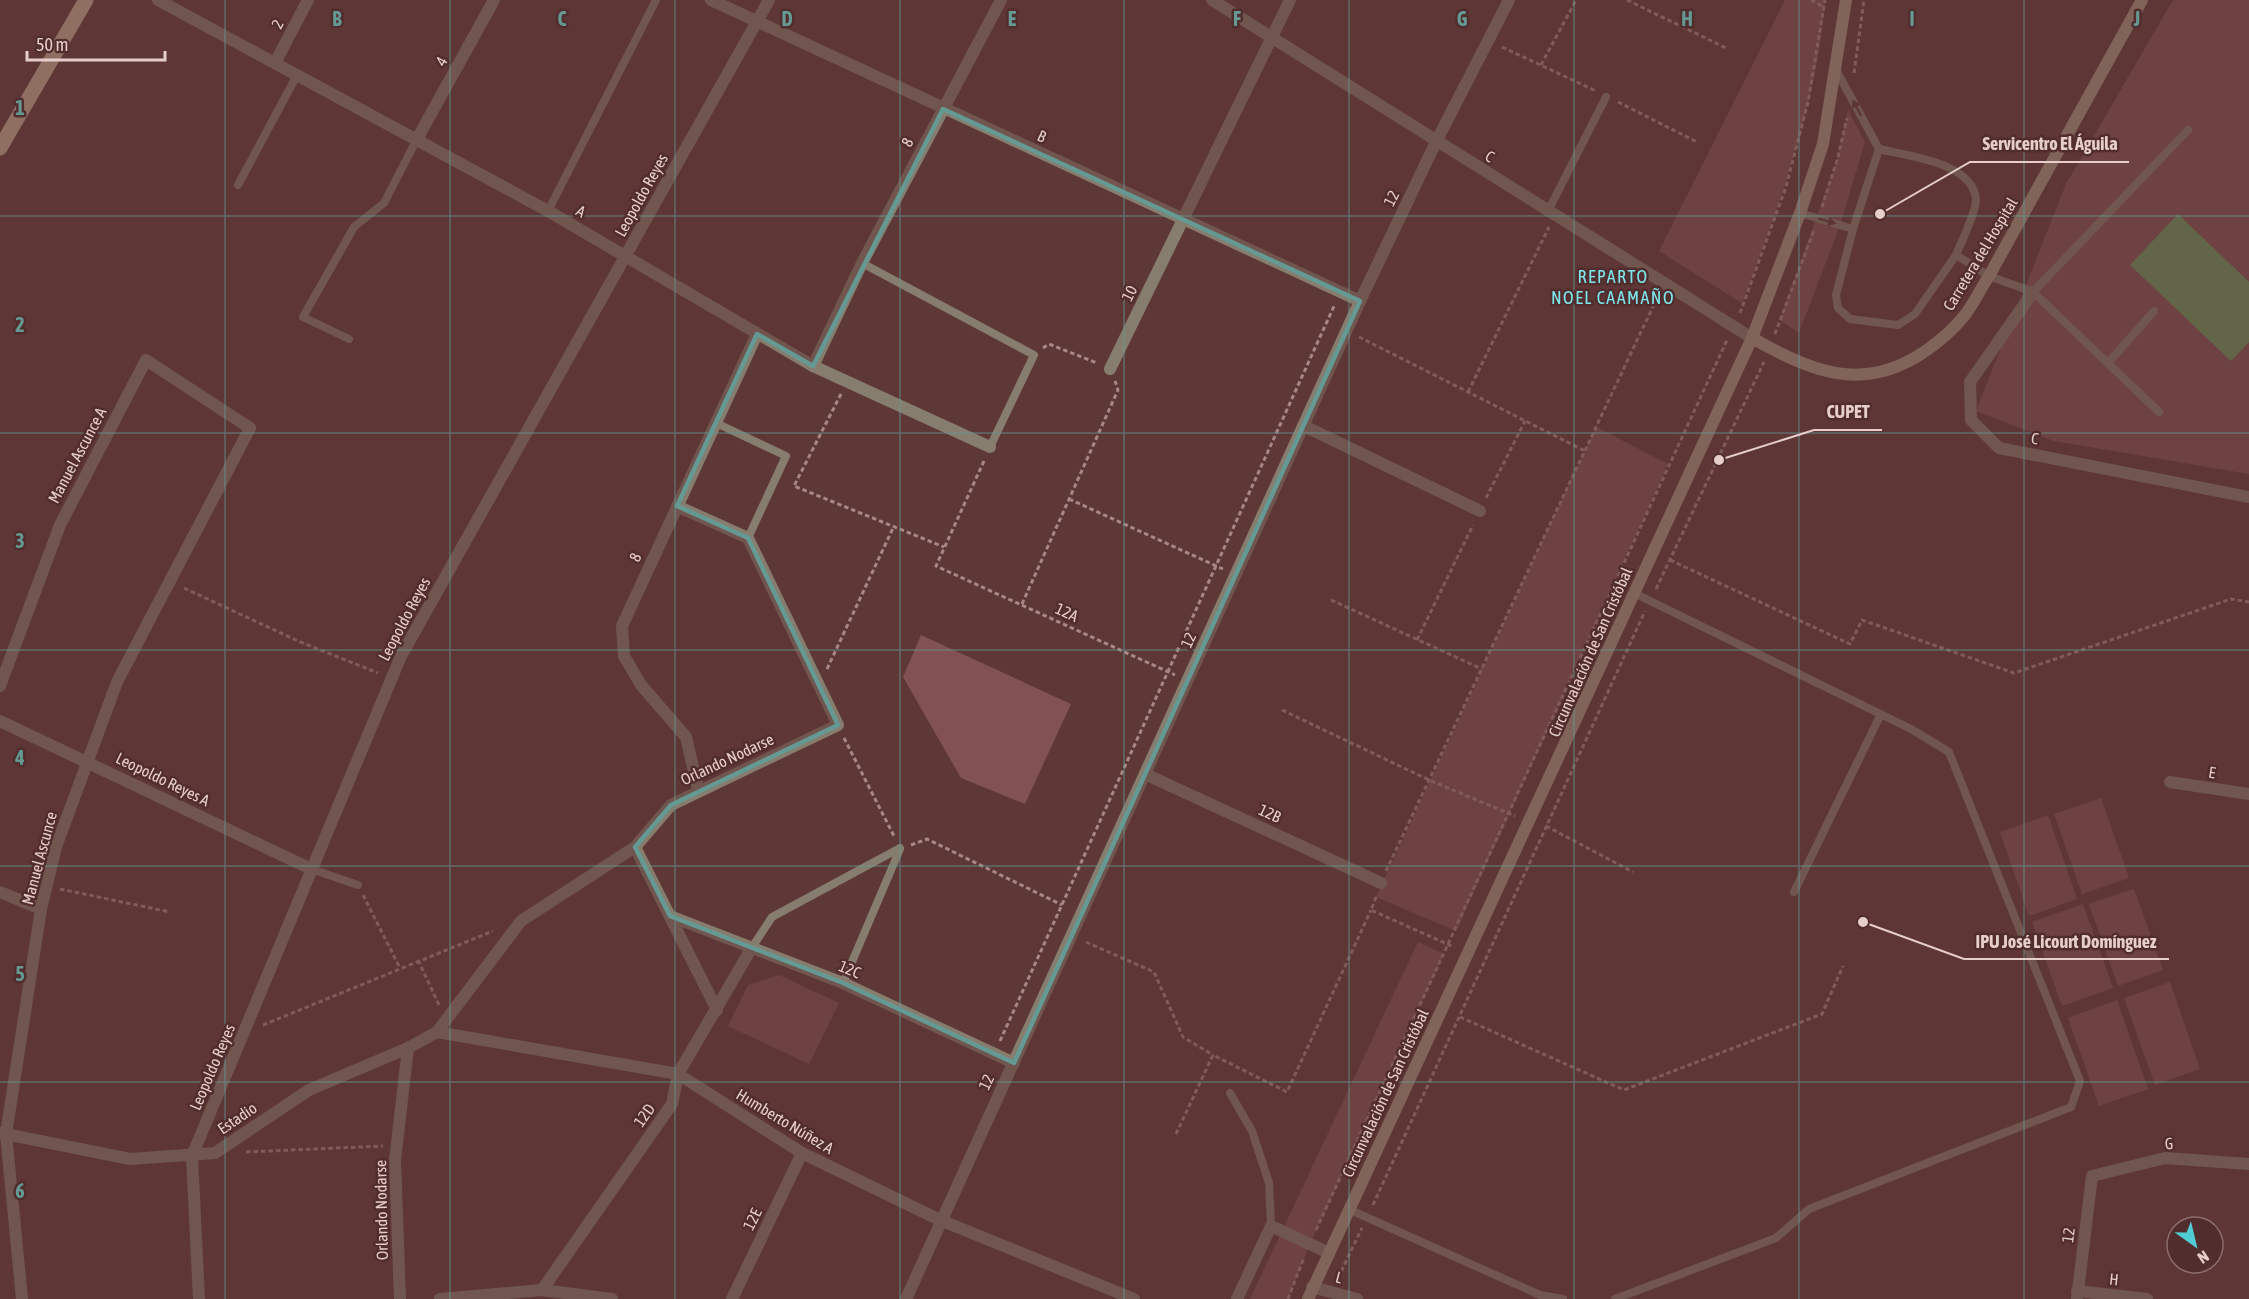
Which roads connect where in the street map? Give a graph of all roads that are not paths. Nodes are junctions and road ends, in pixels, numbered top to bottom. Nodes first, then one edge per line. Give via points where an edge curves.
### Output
1 (86, 0) edge
2 (158, 0) edge
3 (308, 0) edge
4 (494, 0) edge
5 (656, 0) edge
6 (711, 0) edge
7 (769, 0) edge
8 (1001, 0) edge
9 (1212, 0) edge
10 (1290, 0) edge
11 (1846, 0) edge
12 (2142, 0) edge
13 (1507, 1) edge
14 (757, 21) junction
15 (1271, 37) junction
16 (275, 63) junction
17 (1835, 68) junction
18 (297, 75) junction
19 (1606, 97) dead end
20 (943, 109) junction
21 (2188, 130) dead end
22 (417, 139) junction
23 (1436, 142) junction
24 (0, 148) edge
25 (1880, 149) junction
26 (238, 185) dead end
27 (548, 211) junction
28 (1551, 213) junction
29 (1800, 213) junction
30 (1183, 219) junction
31 (1853, 229) junction
32 (626, 255) junction
33 (1956, 255) junction
34 (862, 263) junction
35 (1989, 276) junction
36 (2033, 291) junction
37 (1360, 301) junction
38 (2154, 311) dead end
39 (758, 334) junction
40 (1752, 338) junction
41 (349, 339) dead end
42 (2108, 363) junction
43 (813, 366) junction
44 (1110, 369) road end
45 (2159, 412) dead end
46 (716, 423) junction
47 (1304, 426) junction
48 (250, 428) joint
49 (990, 447) joint
50 (2249, 496) edge
51 (677, 506) junction
52 (1480, 511) road end
53 (748, 538) junction
54 (1635, 593) junction
55 (0, 686) edge
56 (1881, 714) junction
57 (0, 721) edge
58 (87, 761) junction
59 (1145, 774) junction
60 (2170, 782) dead end
61 (698, 789) junction
62 (2249, 794) edge
63 (635, 847) junction
64 (311, 869) junction
65 (1381, 883) road end
66 (358, 885) road end
67 (0, 892) edge
68 (1794, 892) dead end
69 (41, 909) junction
70 (670, 916) junction
71 (752, 949) junction
72 (843, 983) junction
73 (717, 1010) junction
74 (436, 1032) junction
75 (408, 1048) junction
76 (1014, 1063) junction
77 (678, 1074) junction
78 (1230, 1092) dead end
79 (3, 1133) edge
80 (802, 1153) junction
81 (192, 1156) junction
82 (2249, 1164) edge
83 (2092, 1176) joint
84 (1348, 1209) junction
85 (940, 1220) junction
86 (1271, 1226) junction
87 (1327, 1252) junction
88 (542, 1290) junction
89 (1310, 1293) edge
90 (2077, 1295) edge
91 (22, 1299) edge
92 (199, 1299) edge
93 (400, 1299) edge
94 (440, 1299) edge
95 (612, 1299) edge
96 (732, 1299) edge
97 (906, 1299) edge
98 (1134, 1299) edge
99 (1237, 1299) edge
100 (1357, 1299) edge
101 (1563, 1299) edge
102 (1615, 1299) edge
103 (2147, 1299) edge

1 - 24 main road
2 - 16 street, A
3 - 16 street, 2
4 - 22 street, 4
5 - 27 lane
6 - 14 street, B
7 - 14 street, Leopoldo Reyes
8 - 20 street, 8
9 - 15 street, C
10 - 15 street, 10
11 - 17 main road, Circunvalación de San Cristóbal
12 - 35 main road, Carretera del Hospital
13 - 23 street, 12
14 - 20 street, B
14 - 32 street, Leopoldo Reyes
15 - 23 street, C
15 - 30 street, 10
16 - 18 street, A
25 -> 17 lane
17 - 29 main road, Circunvalación de San Cristóbal via 1822,144
18 - 22 street, A
18 - 26 lane
19 - 28 lane
20 - 30 street, B
20 - 34 street, 8
21 - 36 lane
22 - 27 street, A
22 - 41 lane via 384,203 354,227 303,317
23 - 28 street, C
23 - 37 street, 12
25 - 31 lane
25 - 33 lane via 1953,168 1970,183 1976,200
27 - 32 street, A
28 - 40 street, C
29 -> 31 lane
29 - 40 main road, Circunvalación de San Cristóbal
30 - 37 street, B
30 - 44 street, 10
31 - 33 lane via 1836,295 1838,308 1850,319 1898,325 1916,314
32 - 39 street, A
32 - 64 street, Leopoldo Reyes via 401,656
33 - 35 lane
34 - 43 street, 8
34 - 49 lane via 1034,355
35 - 36 lane
35 - 40 main road, Carretera del Hospital via 1965,315 1941,341 1910,361 1875,375 1839,375 1809,367
36 - 42 lane
36 - 50 street, C via 1970,382 1971,420 1999,448
37 - 47 street, 12
38 - 42 lane
39 - 43 street, A
39 - 46 street, 8
40 - 54 main road, Circunvalación de San Cristóbal
42 - 45 lane
43 - 49 street, A
46 - 51 street, 8
46 - 53 lane via 786,456
47 - 52 street
47 - 59 street, 12
48 - 55 street, Manuel Ascunce A via 146,360 60,525
48 - 58 street, Manuel Ascunce via 117,682
51 - 53 street
51 - 61 street, 8 via 621,626 624,656 641,685 686,736
53 - 61 street, Orlando Nodarse via 838,725
54 - 56 lane
54 - 84 main road, Circunvalación de San Cristóbal
56 - 68 lane
56 - 102 lane via 1948,752 2080,1081 2072,1107 1809,1209 1776,1238
57 - 58 street, Leopoldo Reyes A
58 - 64 street, Leopoldo Reyes A
58 - 69 street, Manuel Ascunce via 56,846
59 - 65 street, 12B
59 - 76 street, 12
60 - 62 street, E
61 - 63 street, Orlando Nodarse via 671,805
63 - 70 street
63 - 74 street, Orlando Nodarse via 521,921
64 - 66 lane
64 - 81 street, Leopoldo Reyes
67 - 69 street
69 - 79 street, Manuel Ascunce
70 - 71 street, 12C
70 - 73 street
71 - 72 street, 12C
71 - 72 lane via 772,917 900,848
71 - 73 street, 12D
72 - 76 street, 12C
73 - 77 street, 12D
74 - 75 street
74 - 77 street, Humberto Núñez A
75 - 81 street, Estadio via 309,1090 215,1153
75 - 93 street, Orlando Nodarse via 395,1160
76 - 85 street, 12
77 - 80 street, Humberto Núñez A
77 - 88 street, 12D via 672,1104
78 - 86 lane via 1252,1131 1269,1183
79 - 81 street, Estadio via 130,1159
79 - 91 street, Manuel Ascunce
80 - 85 street, Humberto Núñez A
80 - 96 street, 12E
81 - 92 street, Leopoldo Reyes
82 - 83 street, G via 2165,1158
83 - 90 street, 12
84 - 87 main road, Circunvalación de San Cristóbal
84 - 101 lane via 1540,1295
85 - 97 street, 12
85 - 98 street, Humberto Núñez A
86 - 87 street
86 - 99 street
87 - 89 main road, Circunvalación de San Cristóbal
88 - 94 street
88 - 95 street
89 - 100 street, L
90 - 103 street, H

